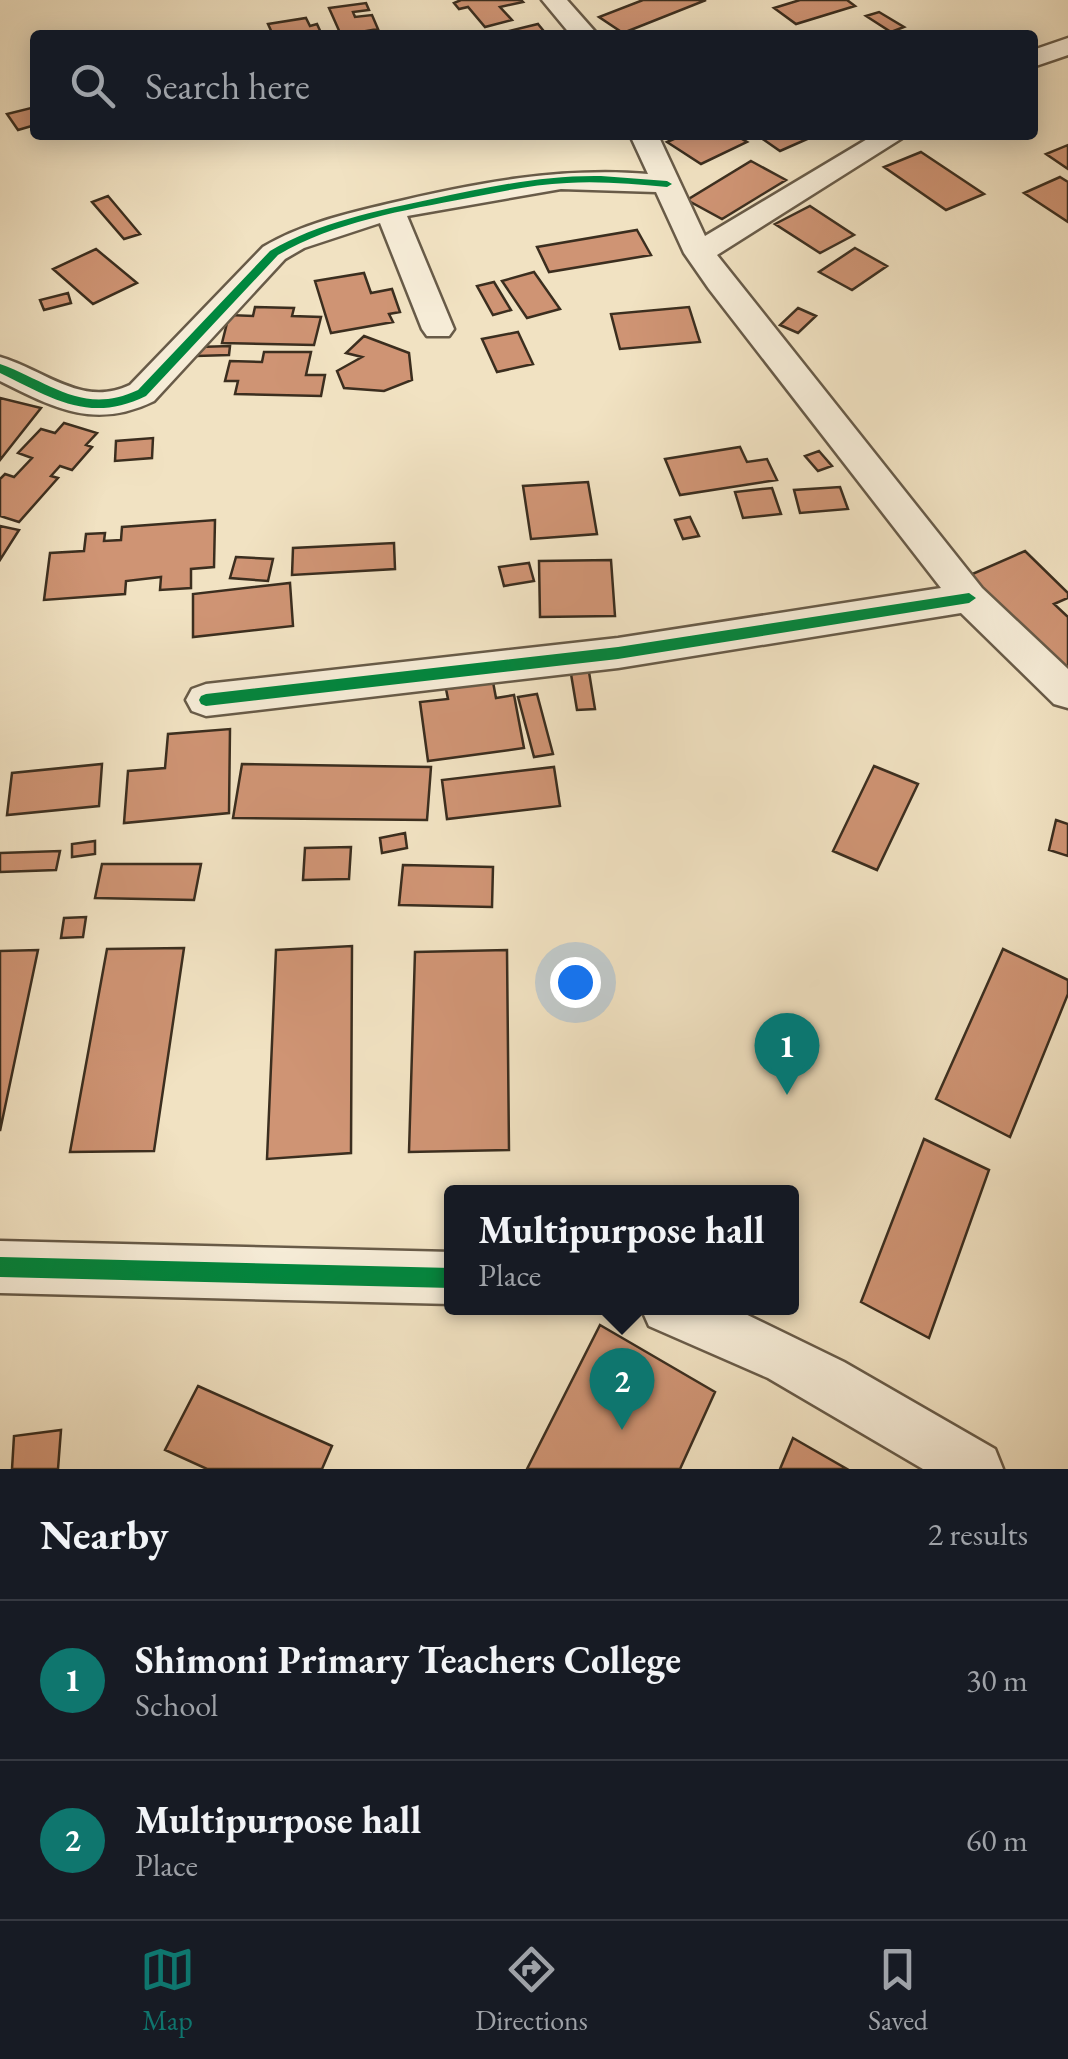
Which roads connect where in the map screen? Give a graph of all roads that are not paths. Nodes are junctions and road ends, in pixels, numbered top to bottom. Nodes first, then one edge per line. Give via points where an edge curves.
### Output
1 (554, 0) edge
2 (581, 30) edge
3 (1068, 46) edge
4 (1038, 57) edge
5 (646, 140) edge
6 (884, 140) edge
7 (668, 184) junction
8 (391, 213) junction
9 (699, 253) junction
10 (438, 329) dead end
11 (0, 368) edge
12 (969, 598) junction
13 (1068, 693) edge
14 (206, 700) dead end
15 (0, 1267) edge
16 (444, 1278) edge
17 (687, 1315) edge
18 (975, 1469) edge

1 - 2 street
3 - 4 street
5 - 7 street
6 - 9 street
7 - 8 street via 560,180
7 - 9 street
8 - 10 street
8 - 11 street via 281,246 130,400 83,405
9 - 12 street
12 - 13 street
12 - 14 street via 618,653
15 - 16 street
17 - 18 street via 808,1372

